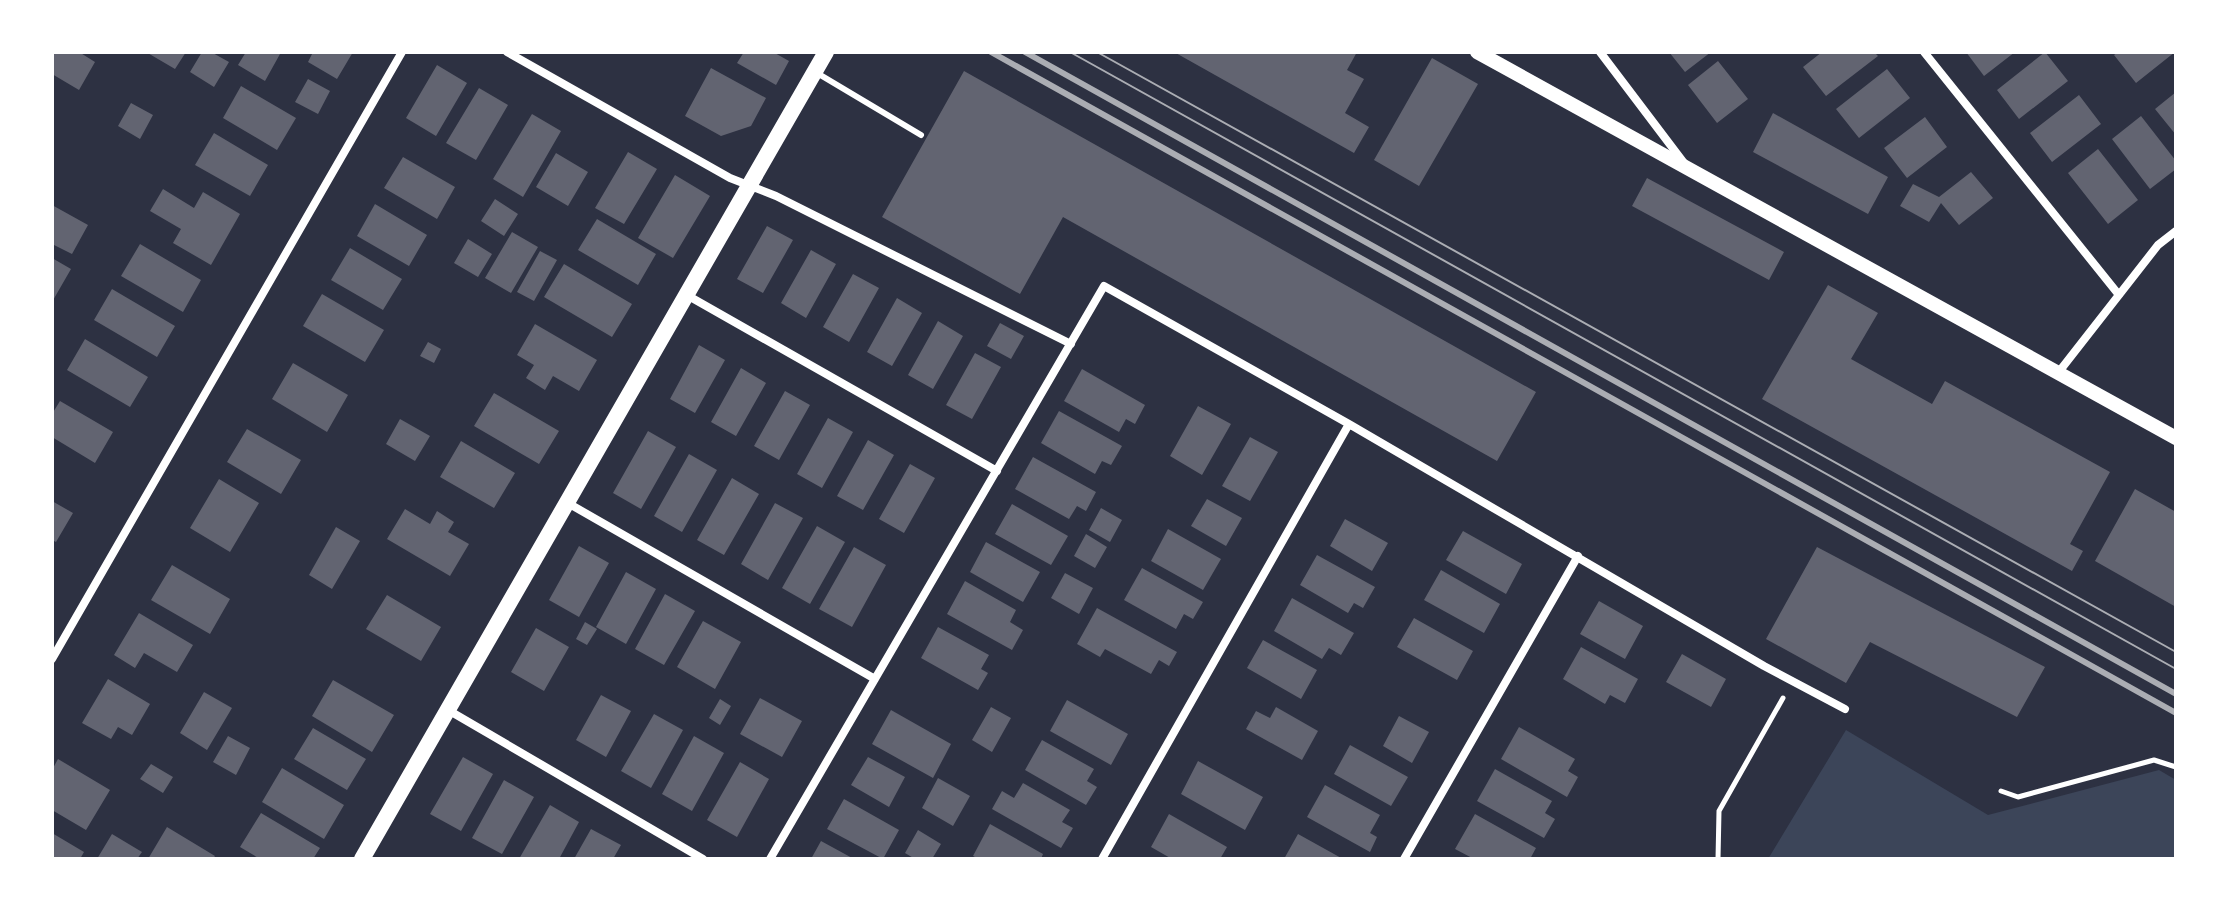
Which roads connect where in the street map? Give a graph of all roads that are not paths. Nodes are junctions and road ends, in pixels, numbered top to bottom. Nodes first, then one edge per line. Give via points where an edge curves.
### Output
1 (402, 52) edge
2 (507, 52) edge
3 (826, 52) edge
4 (1477, 52) edge
5 (1600, 52) edge
6 (1924, 52) edge
7 (814, 71) junction
8 (921, 135) dead end
9 (1687, 168) junction
10 (749, 187) junction
11 (2176, 231) edge
12 (685, 294) junction
13 (2119, 295) junction
14 (1071, 344) junction
15 (2058, 373) junction
16 (1349, 424) junction
17 (2176, 438) edge
18 (997, 471) junction
19 (566, 502) junction
20 (1578, 556) junction
21 (52, 659) edge
22 (875, 679) junction
23 (1845, 709) dead end
24 (448, 710) junction
25 (362, 859) edge
26 (703, 859) edge
27 (770, 859) edge
28 (1102, 859) edge
29 (1404, 859) edge

1 - 21 street
2 - 10 street
3 - 7 main road
4 - 9 street
5 - 9 street
6 - 13 street
7 - 8 lane
7 - 10 main road
9 - 15 street
10 - 12 main road
10 - 14 street
11 - 13 street via 2158,245
12 - 18 street
12 - 19 main road
13 - 15 street
14 - 16 street via 1104,286
14 - 18 street
15 - 17 street
16 - 20 street
16 - 28 street
18 - 22 street
19 - 22 street
19 - 24 main road
20 - 23 street
20 - 29 street
22 - 27 street
24 - 25 main road
24 - 26 street

